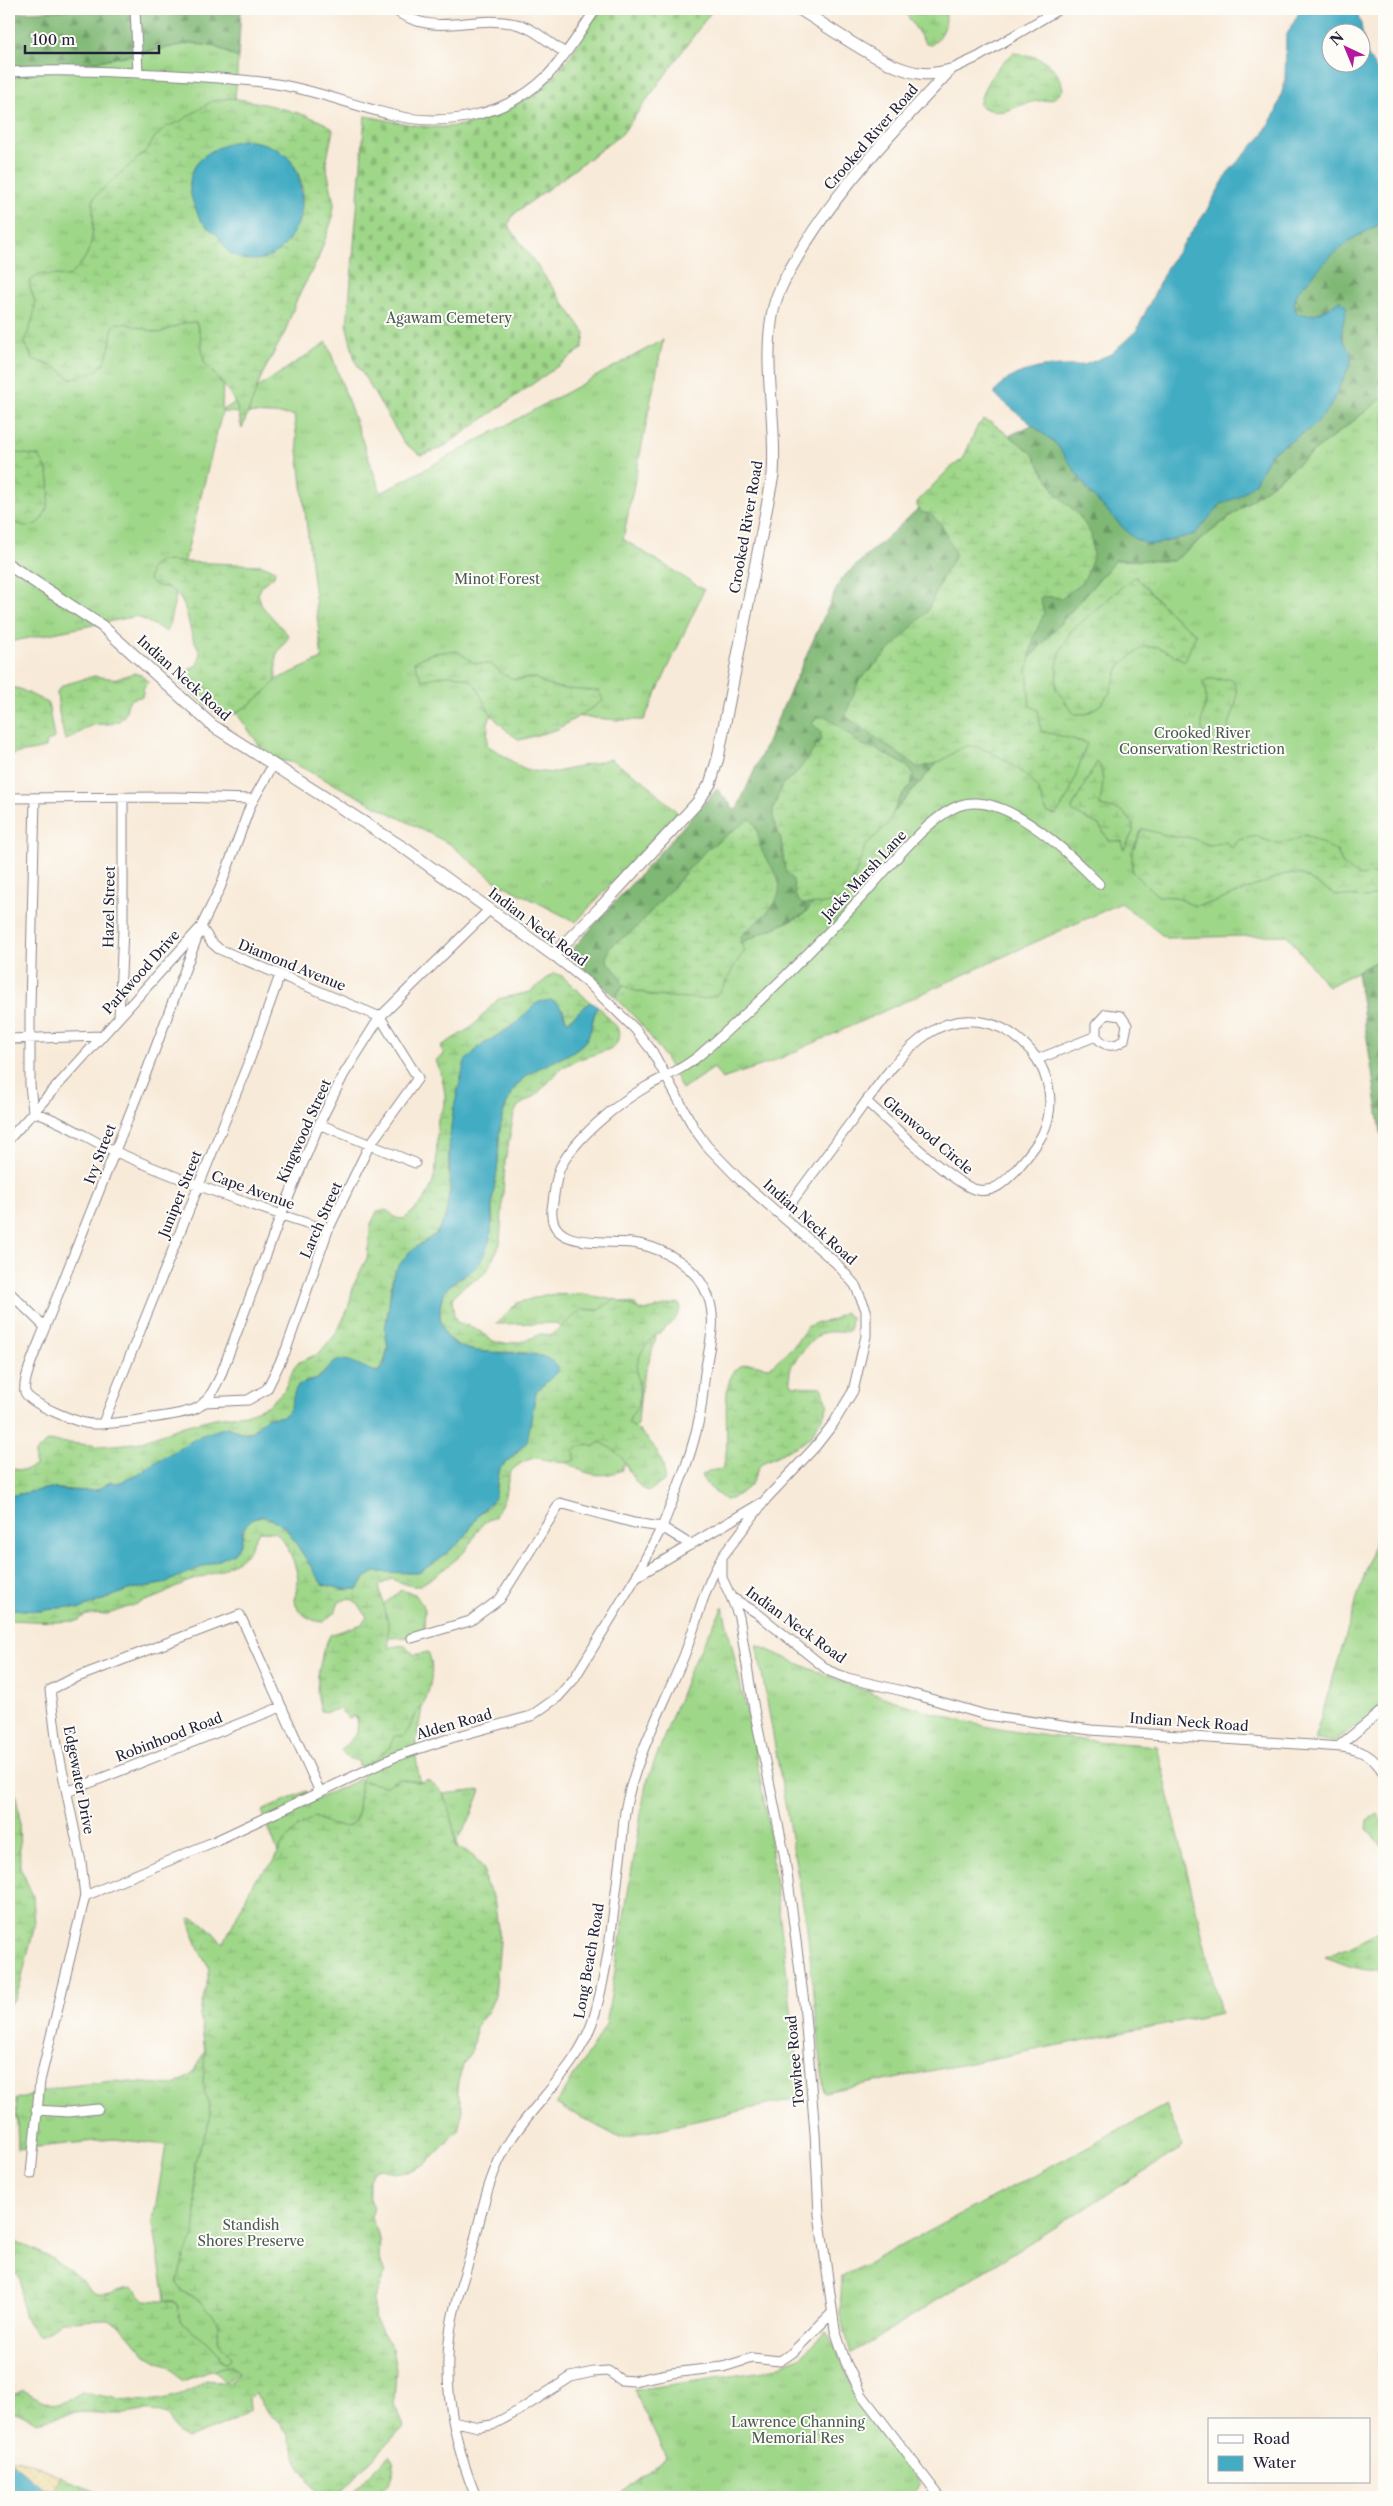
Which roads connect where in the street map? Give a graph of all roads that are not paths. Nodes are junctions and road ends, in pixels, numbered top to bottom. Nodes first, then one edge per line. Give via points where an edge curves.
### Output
1 (135, 9) edge
2 (393, 9) edge
3 (596, 9) edge
4 (799, 9) edge
5 (1059, 9) edge
6 (566, 53) junction
7 (950, 70) junction
8 (9, 72) edge
9 (138, 73) junction
10 (9, 565) edge
11 (273, 765) junction
12 (123, 797) junction
13 (9, 798) edge
14 (35, 798) junction
15 (254, 799) junction
16 (1099, 884) dead end
17 (490, 909) junction
18 (202, 927) junction
19 (553, 955) junction
20 (280, 975) junction
21 (380, 1017) junction
22 (119, 1018) junction
23 (102, 1036) junction
24 (1096, 1036) dead end
25 (9, 1039) edge
26 (30, 1040) junction
27 (1038, 1059) junction
28 (666, 1077) junction
29 (866, 1101) junction
30 (34, 1112) junction
31 (319, 1124) junction
32 (9, 1139) edge
33 (369, 1146) junction
34 (116, 1152) junction
35 (415, 1163) dead end
36 (198, 1185) junction
37 (782, 1215) junction
38 (282, 1216) junction
39 (328, 1230) junction
40 (9, 1292) edge
41 (45, 1327) junction
42 (204, 1402) junction
43 (103, 1423) junction
44 (767, 1498) junction
45 (662, 1527) junction
46 (691, 1545) junction
47 (722, 1557) junction
48 (636, 1577) junction
49 (732, 1597) junction
50 (412, 1638) dead end
51 (281, 1707) junction
52 (1384, 1709) edge
53 (1339, 1746) junction
54 (1384, 1774) edge
55 (67, 1792) junction
56 (320, 1792) junction
57 (85, 1896) junction
58 (98, 2109) dead end
59 (36, 2110) junction
60 (31, 2174) dead end
61 (831, 2314) junction
62 (453, 2421) junction
63 (476, 2497) edge
64 (940, 2497) edge

1 - 9 street
2 - 6 street via 431,25 514,23
3 - 6 street
4 - 7 street via 904,69 926,74
5 - 7 street
6 - 9 street via 541,81 513,101 475,115 442,120 396,116 275,84
7 - 19 street, Crooked River Road via 819,221 774,305 769,348 772,475 718,758 710,784 693,808
8 - 9 street
10 - 11 street, Indian Neck Road via 102,626 207,722
11 - 15 street, Parkwood Drive
11 - 17 street, Indian Neck Road via 407,850
12 - 14 street
12 - 15 street
12 - 22 street, Hazel Street via 124,930
13 - 14 street
14 - 26 street
15 - 18 street, Parkwood Drive
16 - 28 street, Jacks Marsh Lane via 1063,850 1004,809 980,803 950,808 770,992 702,1054
17 - 19 street, Indian Neck Road
17 - 21 street, Kingwood Street
18 - 20 street, Diamond Avenue via 219,949
18 - 22 street, Parkwood Drive
18 - 34 street, Ivy Street
19 - 28 street, Indian Neck Road via 635,1028
20 - 21 street, Diamond Avenue
20 - 36 street, Juniper Street
21 - 31 street, Kingwood Street via 344,1074
21 - 33 street, Larch Street via 418,1078
22 - 23 street, Parkwood Drive
23 - 26 street
23 - 30 street, Parkwood Drive
24 - 27 street
25 - 26 street
26 - 30 street
27 - 29 street, Glenwood Circle via 1020,1039 1003,1028 970,1021 950,1024 921,1039
27 - 29 street, Glenwood Circle via 1048,1101 1043,1132 1009,1177 986,1191 967,1187
28 - 37 street, Indian Neck Road via 707,1146 740,1181
28 - 45 street, Jacks Marsh Lane via 614,1110 582,1140 562,1166 552,1215 556,1230 566,1236 583,1241 630,1242 660,1250 688,1268 708,1297 712,1327 701,1411 687,1462
29 - 37 street, Glenwood Circle
30 - 32 street, Parkwood Drive
30 - 34 street, Cape Avenue via 59,1121
31 - 33 street
31 - 38 street, Kingwood Street
33 - 35 street
33 - 39 street, Larch Street
34 - 36 street, Cape Avenue
34 - 41 street, Ivy Street
36 - 38 street, Cape Avenue
36 - 43 street, Juniper Street
37 - 44 street, Indian Neck Road via 849,1277 861,1296 868,1318 853,1391 815,1447
38 - 39 street, Cape Avenue
38 - 42 street, Kingwood Street via 220,1377
39 - 42 street, Larch Street via 286,1350 267,1389 248,1400
40 - 41 street
41 - 43 street, Ivy Street via 25,1382 25,1391 32,1401 51,1410 87,1423
42 - 43 street via 188,1411
44 - 46 street, Alden Road
44 - 47 street, Indian Neck Road
45 - 46 street
45 - 48 street
45 - 50 street via 560,1504 500,1599 470,1620
46 - 48 street, Alden Road
47 - 49 street, Indian Neck Road via 722,1578
47 - 62 street, Long Beach Road via 711,1577 684,1655 654,1722 631,1787 606,1960 592,2025 573,2061 508,2144 487,2188 450,2335 446,2382
48 - 56 street, Alden Road via 574,1680 544,1708 522,1719 407,1752
49 - 53 street, Indian Neck Road via 829,1671 986,1715 1091,1730
49 - 61 street, Towhee Road via 739,1618 784,1853 793,1918
51 - 55 street, Robinhood Road
51 - 55 street, Edgewater Drive via 240,1615 72,1679 50,1690
51 - 56 street
52 - 53 street
53 - 54 street, Indian Neck Road via 1371,1756
55 - 57 street, Edgewater Drive
56 - 57 street, Alden Road
57 - 59 street, Edgewater Drive
58 - 59 street via 69,2112
59 - 60 street, Edgewater Drive
61 - 62 street via 780,2362 752,2358 722,2367 632,2381 621,2380 608,2371 593,2372 561,2382 492,2425
61 - 64 street, Towhee Road via 841,2352 862,2395
62 - 63 street, Long Beach Road

